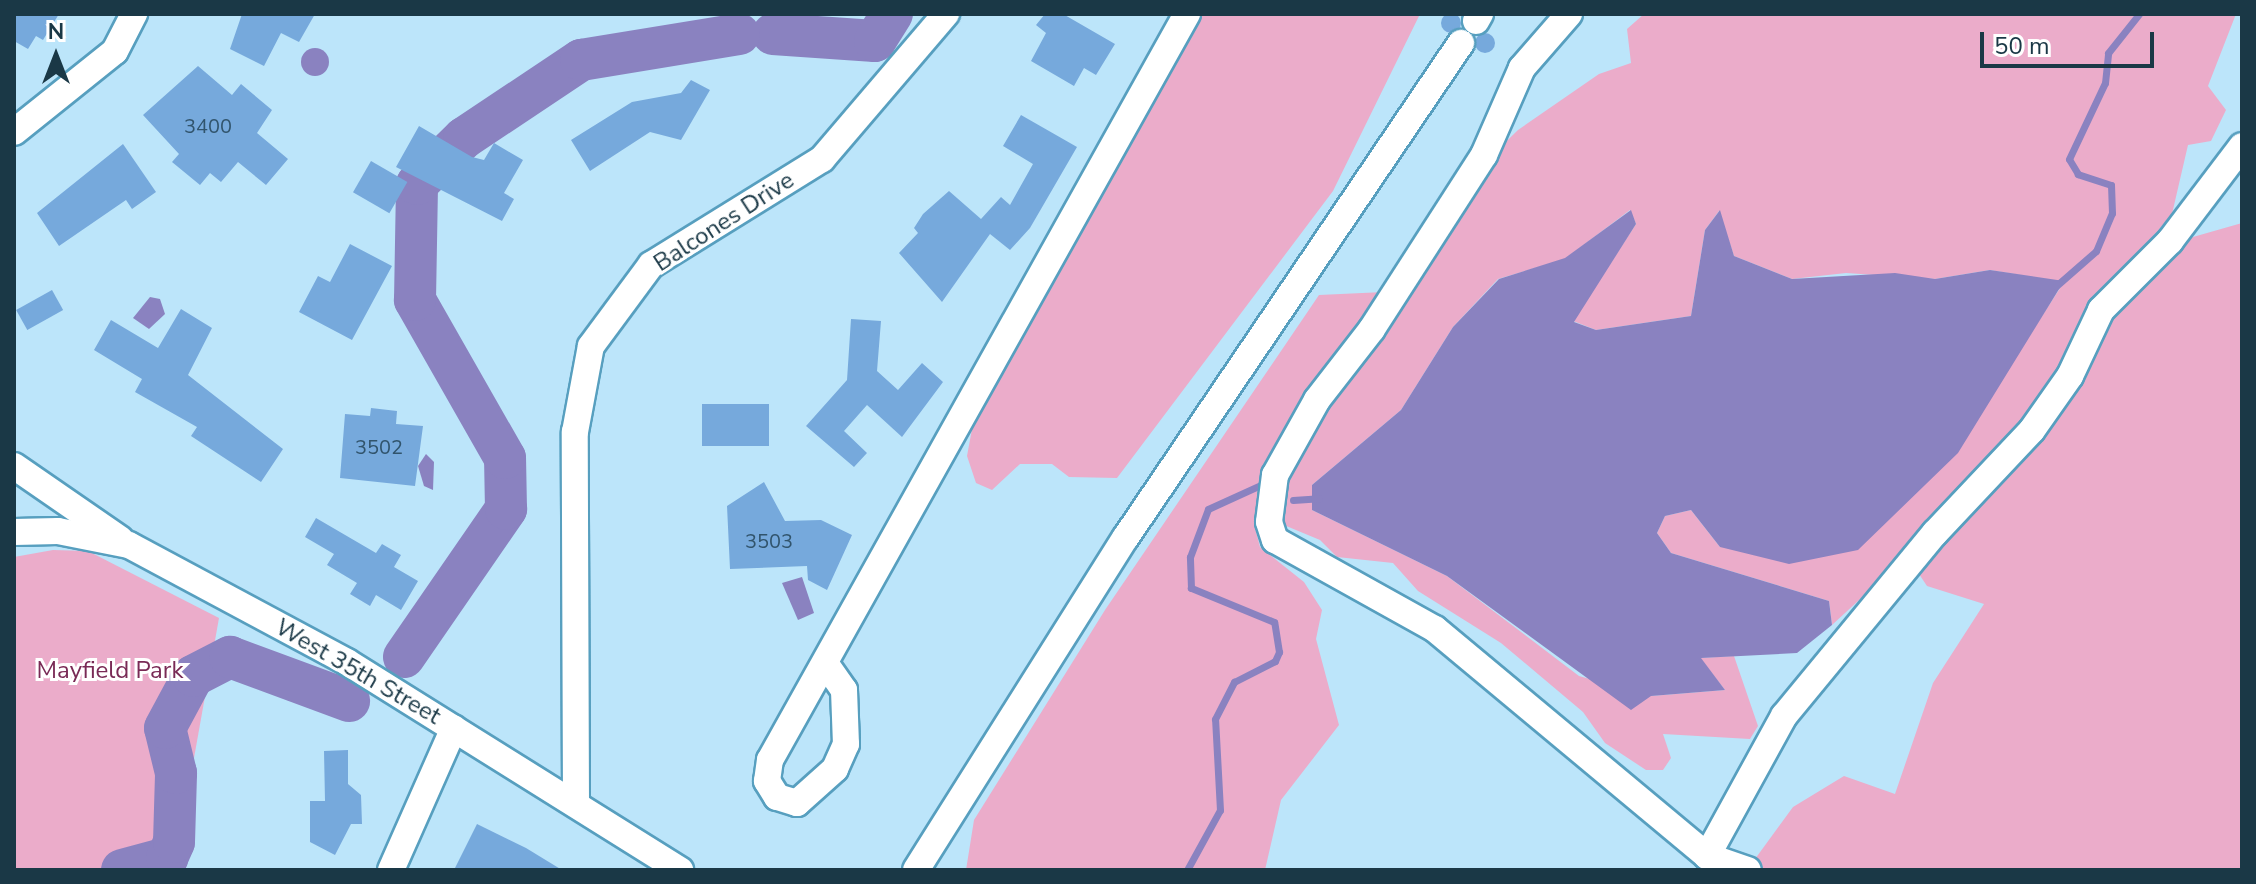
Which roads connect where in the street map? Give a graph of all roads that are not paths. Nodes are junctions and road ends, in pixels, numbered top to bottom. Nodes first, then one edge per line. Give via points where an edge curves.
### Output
1 (134, 14) edge
2 (946, 14) edge
3 (1187, 14) edge
4 (1569, 14) edge
5 (1472, 26) edge
6 (14, 132) edge
7 (2242, 146) edge
8 (14, 466) edge
9 (14, 532) edge
10 (129, 545) junction
11 (825, 663) junction
12 (454, 728) junction
13 (576, 803) junction
14 (1707, 856) junction
15 (391, 870) edge
16 (680, 870) edge
17 (916, 870) edge
18 (1748, 870) edge

1 - 6 street via 115,51
2 - 13 street, Balcones Drive via 822,159 651,265 591,346 575,432
3 - 11 street
4 - 14 street via 1522,68 1484,155 1372,329 1317,400 1275,475 1269,522 1275,540 1435,629
5 - 17 street via 1126,537
7 - 14 street via 2170,241 2101,310 2070,376 2032,430 1935,533 1784,716
8 - 10 street
9 - 10 street, West 35th Street via 58,531
10 - 12 street, West 35th Street
11 - 11 street via 844,690 846,744 835,769 797,803 777,797 767,781 770,760
12 - 13 street, West 35th Street
12 - 15 street
13 - 16 street, West 35th Street
14 - 18 street

